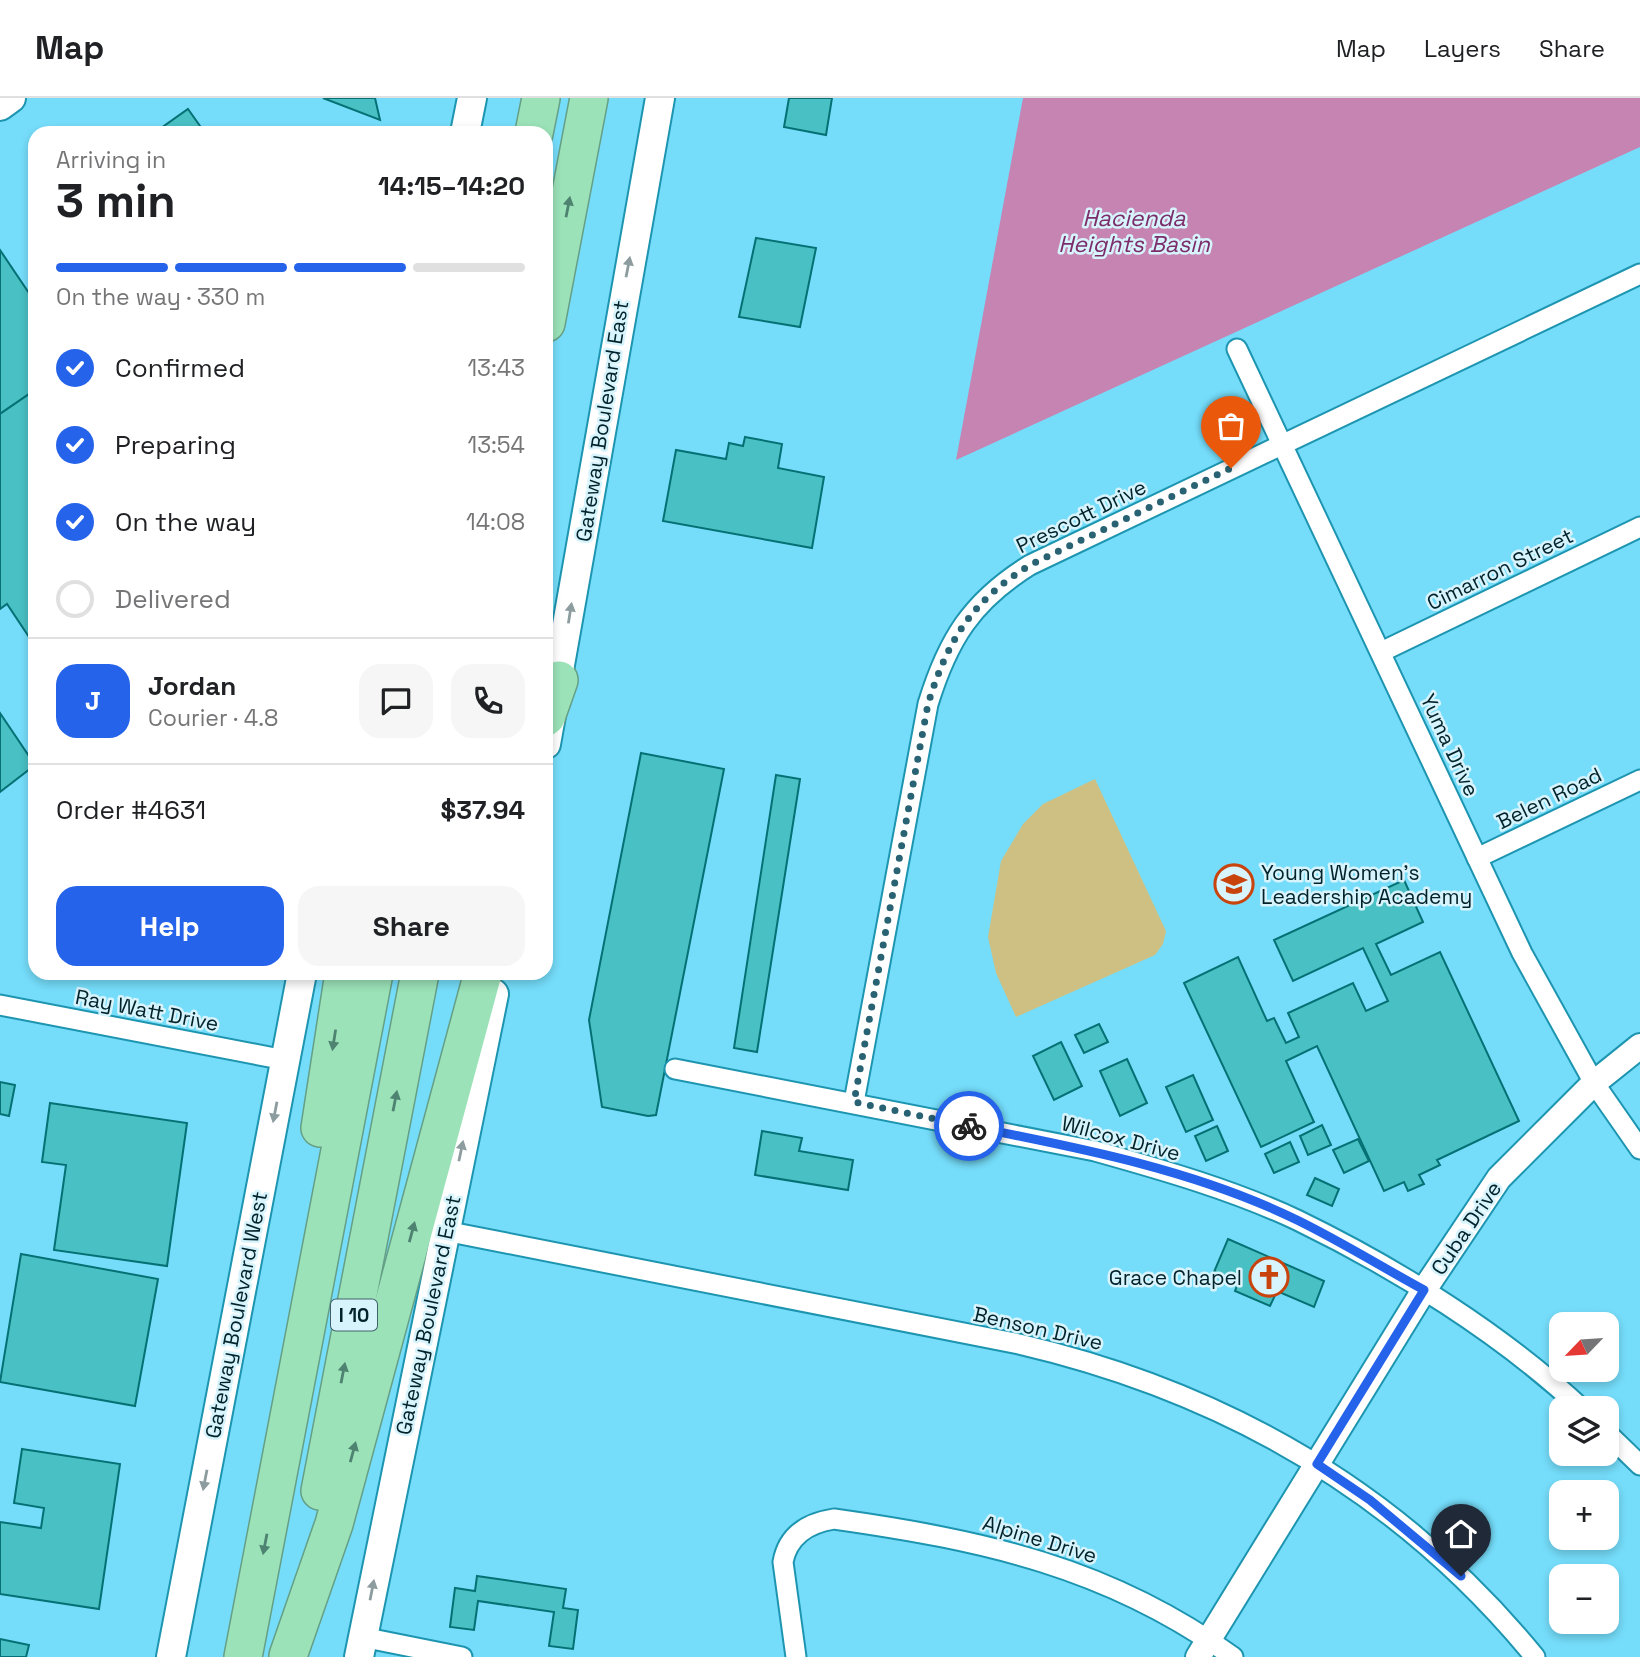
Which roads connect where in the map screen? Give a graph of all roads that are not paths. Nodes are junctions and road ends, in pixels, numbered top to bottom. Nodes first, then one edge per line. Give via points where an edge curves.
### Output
1 (10, 98) edge
2 (472, 98) edge
3 (541, 98) edge
4 (660, 98) edge
5 (589, 102) edge
6 (0, 106) edge
7 (467, 126) edge
8 (535, 126) edge
9 (1640, 274) edge
10 (553, 287) edge
11 (1237, 349) dead end
12 (1282, 444) junction
13 (1640, 527) edge
14 (1381, 652) junction
15 (559, 680) junction
16 (553, 697) edge
17 (553, 710) edge
18 (1640, 780) edge
19 (1477, 858) junction
20 (301, 980) edge
21 (343, 980) edge
22 (373, 980) edge
23 (419, 980) edge
24 (481, 980) edge
25 (497, 980) edge
26 (0, 1005) edge
27 (1640, 1046) edge
28 (285, 1060) junction
29 (675, 1069) dead end
30 (1594, 1083) junction
31 (854, 1102) junction
32 (1640, 1149) edge
33 (445, 1231) junction
34 (1424, 1290) junction
35 (1566, 1396) edge
36 (1619, 1445) edge
37 (1317, 1464) junction
38 (1640, 1465) edge
39 (279, 1477) junction
40 (360, 1647) edge
41 (1203, 1648) edge
42 (171, 1657) edge
43 (243, 1657) edge
44 (288, 1657) edge
45 (462, 1657) edge
46 (796, 1657) edge
47 (1233, 1657) edge
48 (1535, 1657) edge

1 - 6 main road
2 - 7 main road
3 - 8 highway
15 -> 4 main road, Gateway Boulevard East
10 -> 5 highway
9 - 12 street, Prescott Drive
11 - 12 street, Yuma Drive
12 - 14 street, Yuma Drive
12 - 31 street, Prescott Drive via 1030,565 985,598 964,621 940,664 928,704
13 - 14 street, Cimarron Street
14 - 19 street, Yuma Drive
15 - 16 highway
15 - 17 main road, Gateway Boulevard East
18 - 19 street, Belen Road
19 - 30 street, Yuma Drive via 1528,966
20 - 28 main road, Gateway Boulevard West
21 -> 39 highway via 283,1342
22 - 39 highway, I 10
44 -> 23 highway, I 10
44 -> 24 highway via 334,1524
33 -> 25 main road, Gateway Boulevard East
26 - 28 street, Ray Watt Drive
27 - 30 street, Cuba Drive
28 -> 42 main road, Gateway Boulevard West
29 - 31 street, Wilcox Drive
30 - 32 street, Yuma Drive
30 - 34 street, Cuba Drive via 1499,1178
31 - 34 street, Wilcox Drive via 1161,1169 1297,1220
33 - 37 street, Benson Drive via 1080,1358 1143,1378 1243,1421
40 -> 33 main road, Gateway Boulevard East
34 - 35 street, Wilcox Drive via 1515,1353
34 - 37 street, Cuba Drive
36 - 38 street
37 - 41 street, Cuba Drive
37 - 48 street, Benson Drive via 1433,1550
39 -> 43 highway, I 10
40 - 45 street
41 - 46 street, Alpine Drive via 1155,1608 1089,1576 967,1541 834,1519 816,1522 791,1540 783,1562
41 - 47 street, Alpine Drive

